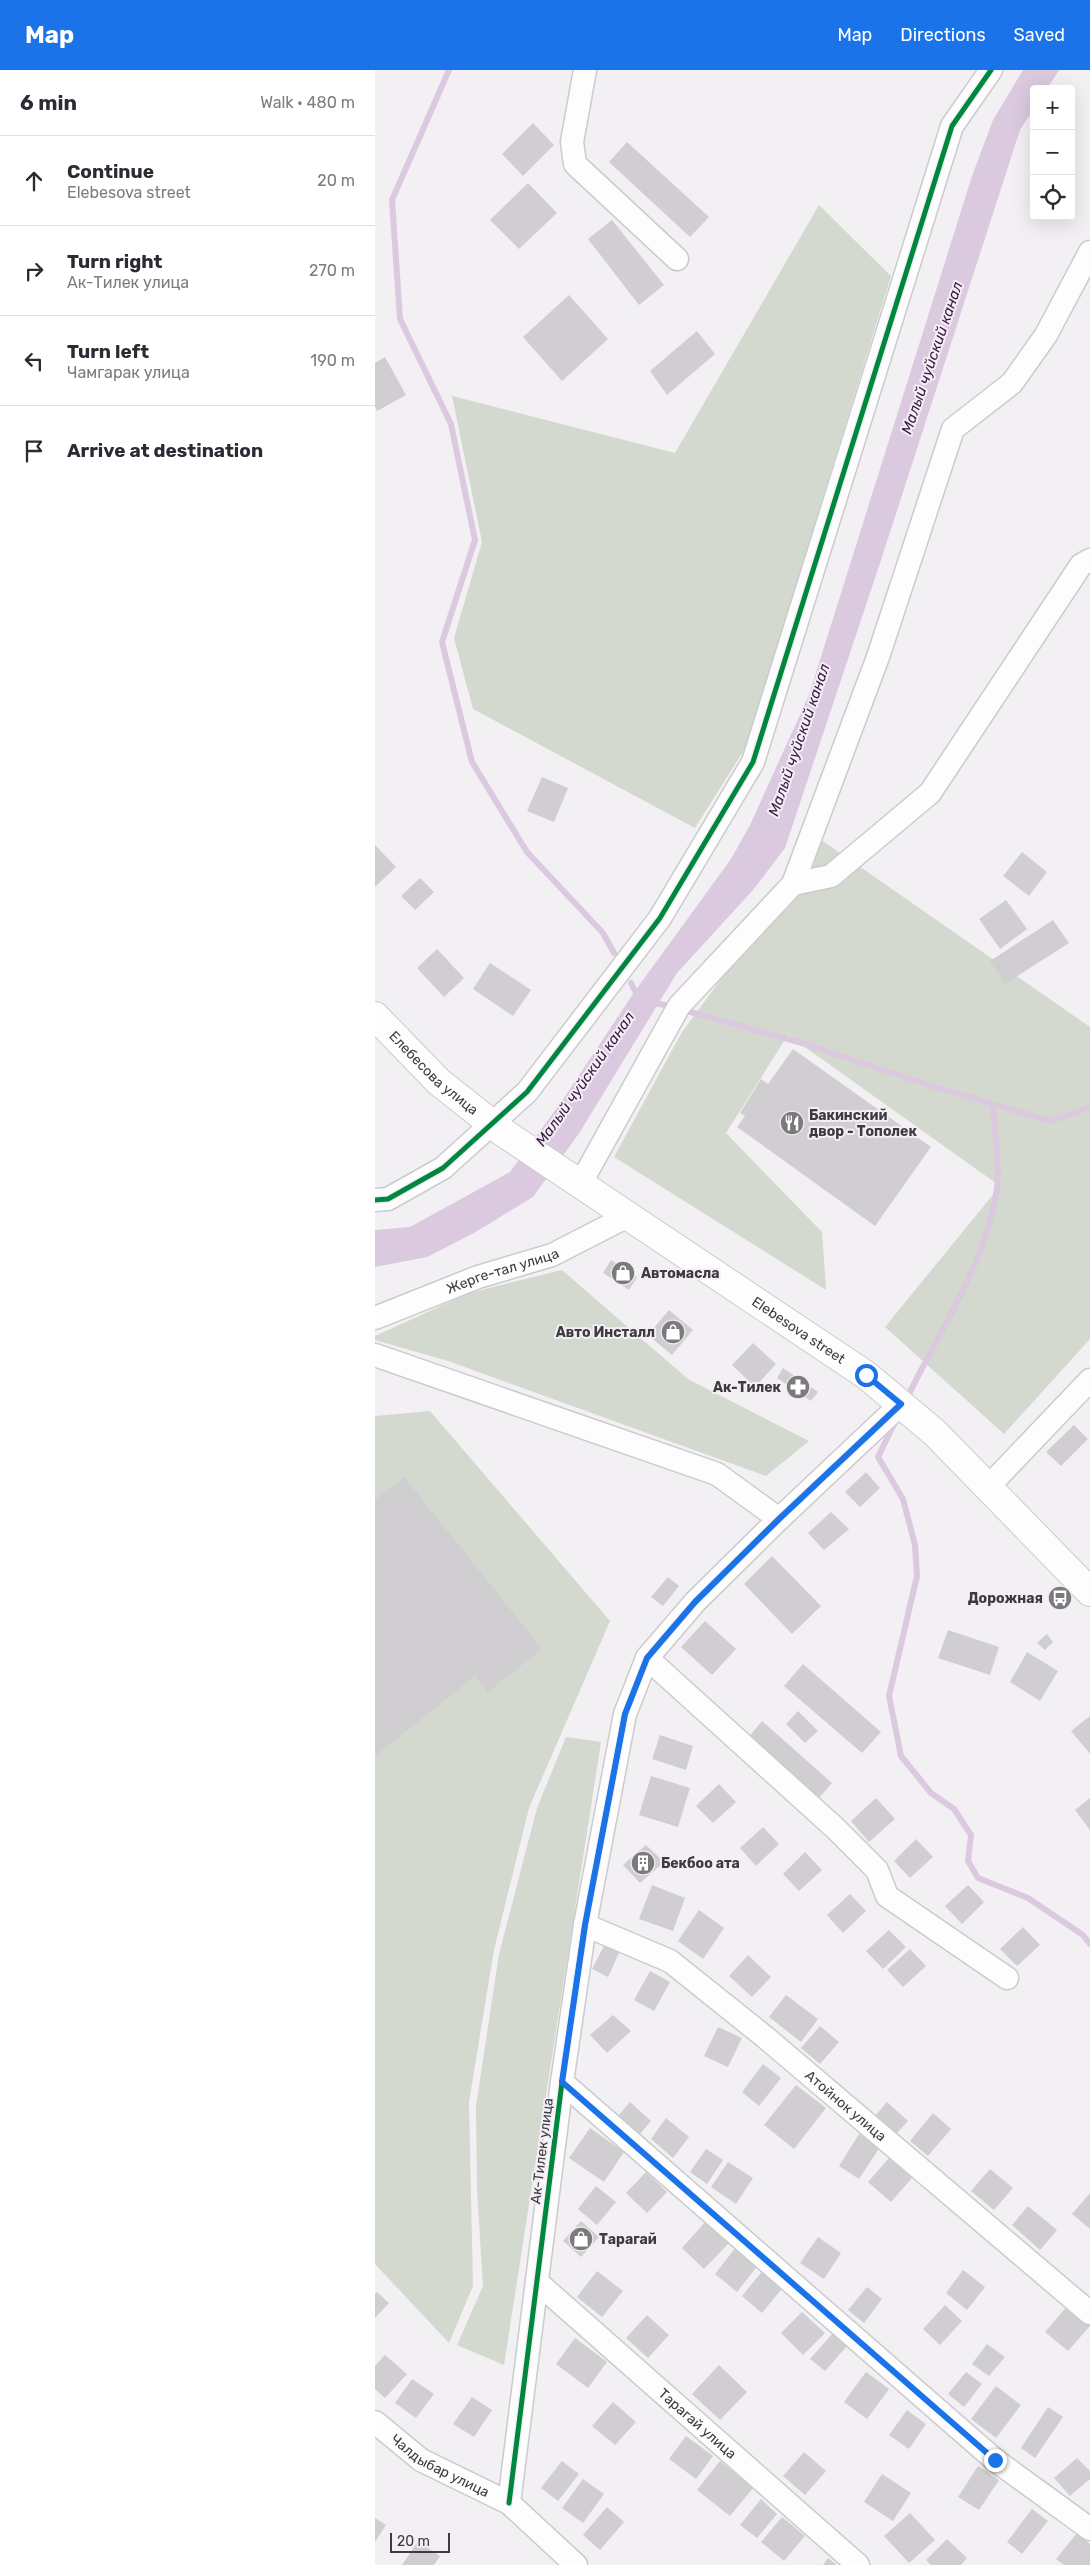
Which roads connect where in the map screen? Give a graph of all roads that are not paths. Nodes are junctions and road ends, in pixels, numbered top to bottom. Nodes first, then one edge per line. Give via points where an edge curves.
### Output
1 (585, 70) edge
2 (991, 70) edge
3 (1090, 252) edge
4 (677, 259) dead end
5 (1090, 560) edge
6 (793, 884) junction
7 (375, 1016) edge
8 (497, 1128) junction
9 (574, 1181) junction
10 (375, 1200) edge
11 (629, 1216) junction
12 (375, 1318) edge
13 (375, 1355) edge
14 (1090, 1380) edge
15 (901, 1404) junction
16 (989, 1486) junction
17 (779, 1519) junction
18 (1090, 1592) edge
19 (647, 1658) junction
20 (585, 1925) junction
21 (1007, 1978) dead end
22 (562, 2082) junction
23 (537, 2282) junction
24 (1090, 2313) edge
25 (375, 2422) edge
26 (509, 2503) junction
27 (1090, 2529) edge
28 (576, 2565) edge
29 (858, 2565) edge

1 - 4 street via 572,142 575,164
2 - 8 street via 952,126 753,762 661,918
3 - 6 street via 1046,336 1012,383 953,429 878,657
5 - 6 street via 1081,565 930,793 831,876
6 - 9 street via 679,1006 588,1170
7 - 8 main road, Елебесова улица via 439,1082
8 - 9 main road, Елебесова улица
8 - 10 street via 443,1168 388,1199
9 - 11 main road, Elebesova street
11 - 12 street, Жерге-тал улица via 552,1255 478,1277
11 - 15 main road, Elebesova street via 866,1375
13 - 17 street via 717,1474
14 - 16 street
15 - 16 main road, Elebesova street
15 - 17 street, Ак-Тилек улица
16 - 18 main road, Elebesova street
17 - 19 street, Ак-Тилек улица via 695,1602
19 - 20 street, Ак-Тилек улица via 625,1714
19 - 21 street via 865,1858 877,1870 887,1896
20 - 22 street, Ак-Тилек улица
20 - 24 street, Атойнок улица via 670,1961 765,2037
22 - 23 street, Ак-Тилек улица
22 - 27 street via 995,2460
23 - 26 street, Ак-Тилек улица
23 - 29 street, Тарагай улица
25 - 26 street, Чалдыбар улица via 421,2460
26 - 28 street, Чалдыбар улица

